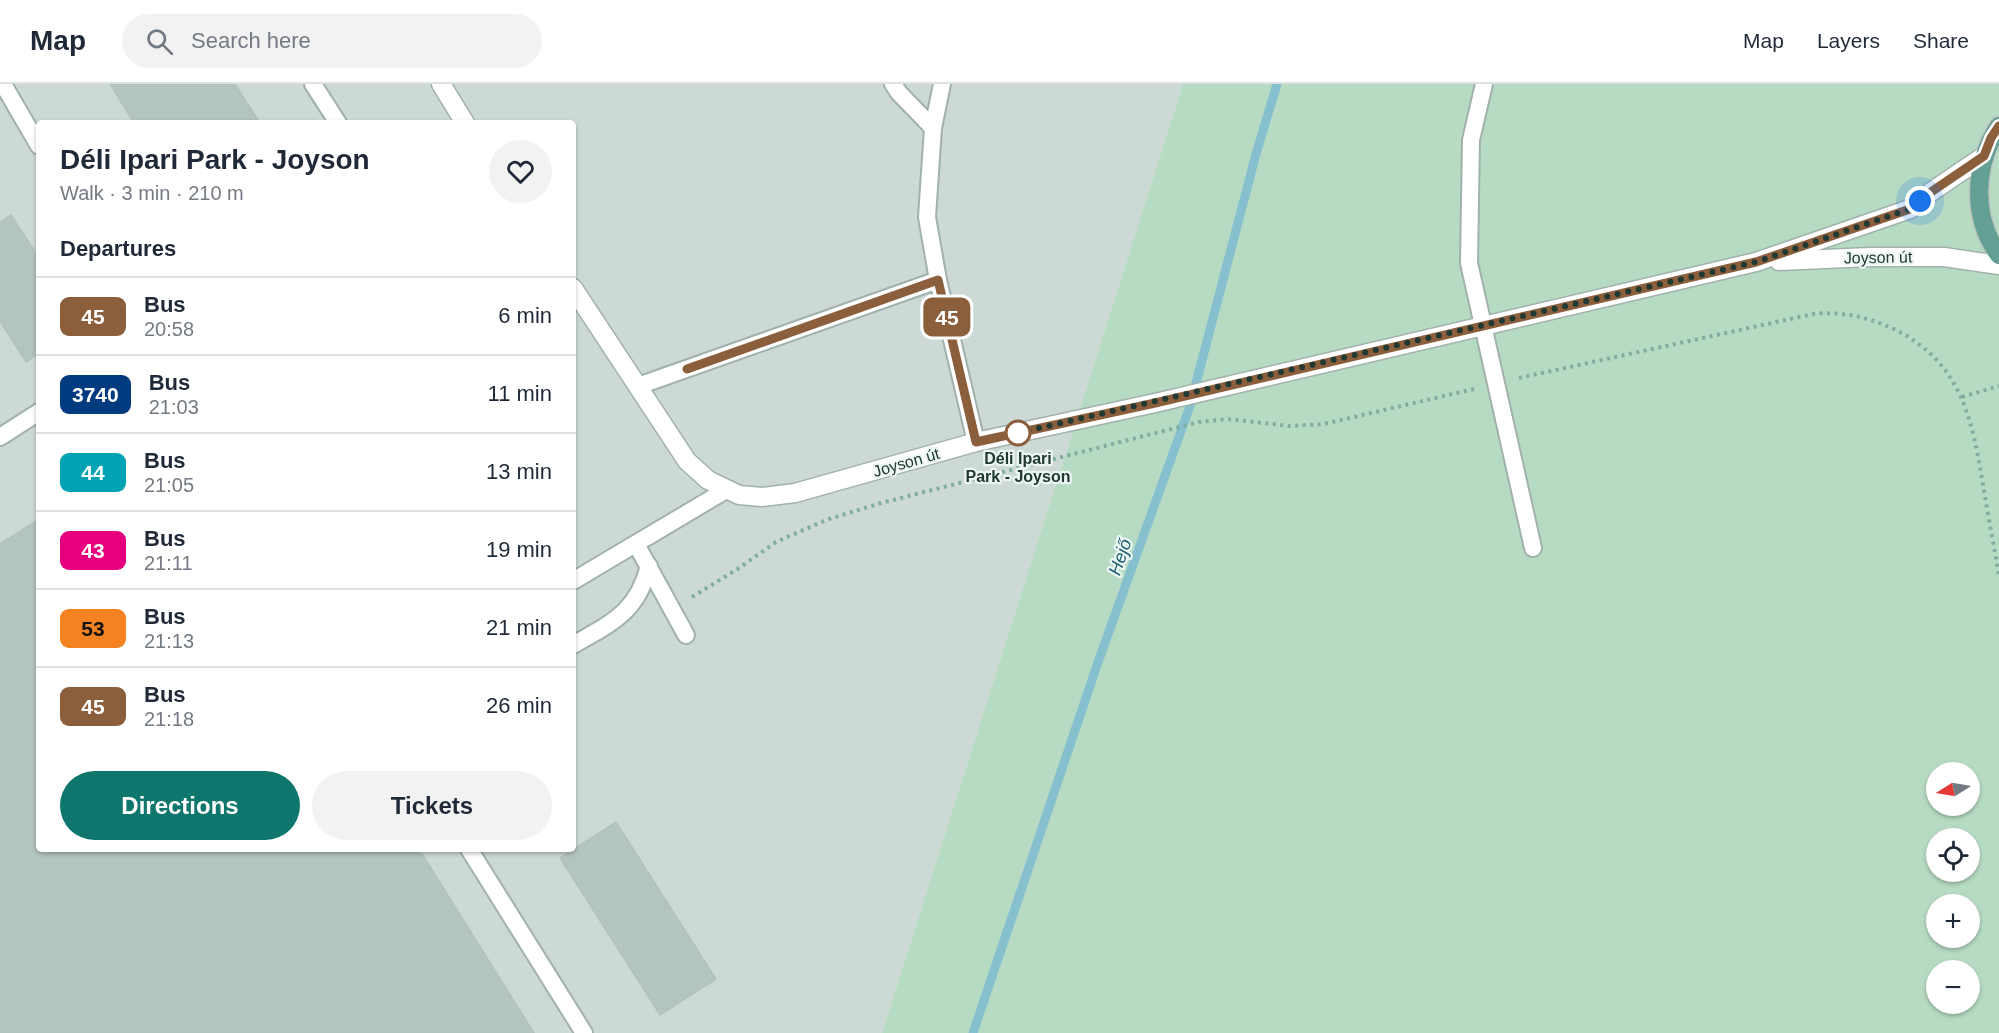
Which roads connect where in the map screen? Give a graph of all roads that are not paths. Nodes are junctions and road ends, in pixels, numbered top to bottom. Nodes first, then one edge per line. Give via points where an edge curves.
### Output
1 (3, 84) edge
2 (313, 84) edge
3 (441, 84) edge
4 (893, 84) edge
5 (942, 84) edge
6 (1484, 84) edge
7 (336, 120) edge
8 (463, 120) edge
9 (1999, 126) edge
10 (933, 128) junction
11 (36, 141) edge
12 (1984, 156) junction
13 (1999, 255) edge
14 (1756, 262) junction
15 (1999, 265) edge
16 (938, 280) junction
17 (576, 293) edge
18 (1482, 327) junction
19 (638, 386) junction
20 (36, 414) edge
21 (0, 437) edge
22 (976, 442) junction
23 (726, 490) junction
24 (636, 544) junction
25 (1533, 548) dead end
26 (649, 566) junction
27 (576, 579) edge
28 (686, 635) dead end
29 (576, 642) edge
30 (472, 852) edge
31 (584, 1033) edge

1 - 11 lane
2 - 7 lane
3 - 8 street
4 - 10 lane
5 - 10 lane
6 - 18 lane via 1471,140 1469,262
9 - 12 main road
10 - 16 lane via 927,217
12 - 13 main road via 1979,202 1984,225
12 - 14 street, Joyson út via 1910,209
14 - 15 street, Joyson út via 1944,256
14 - 18 street, Joyson út
16 - 19 lane
16 - 22 lane
17 - 19 street, Joyson út
18 - 22 street, Joyson út
18 - 25 lane
19 - 23 street, Joyson út via 687,461
20 - 21 lane
22 - 23 street, Joyson út via 795,493 750,497
23 - 24 lane
24 - 26 lane
24 - 27 lane
26 - 28 lane
26 - 29 lane via 644,585 621,617
30 - 31 lane

